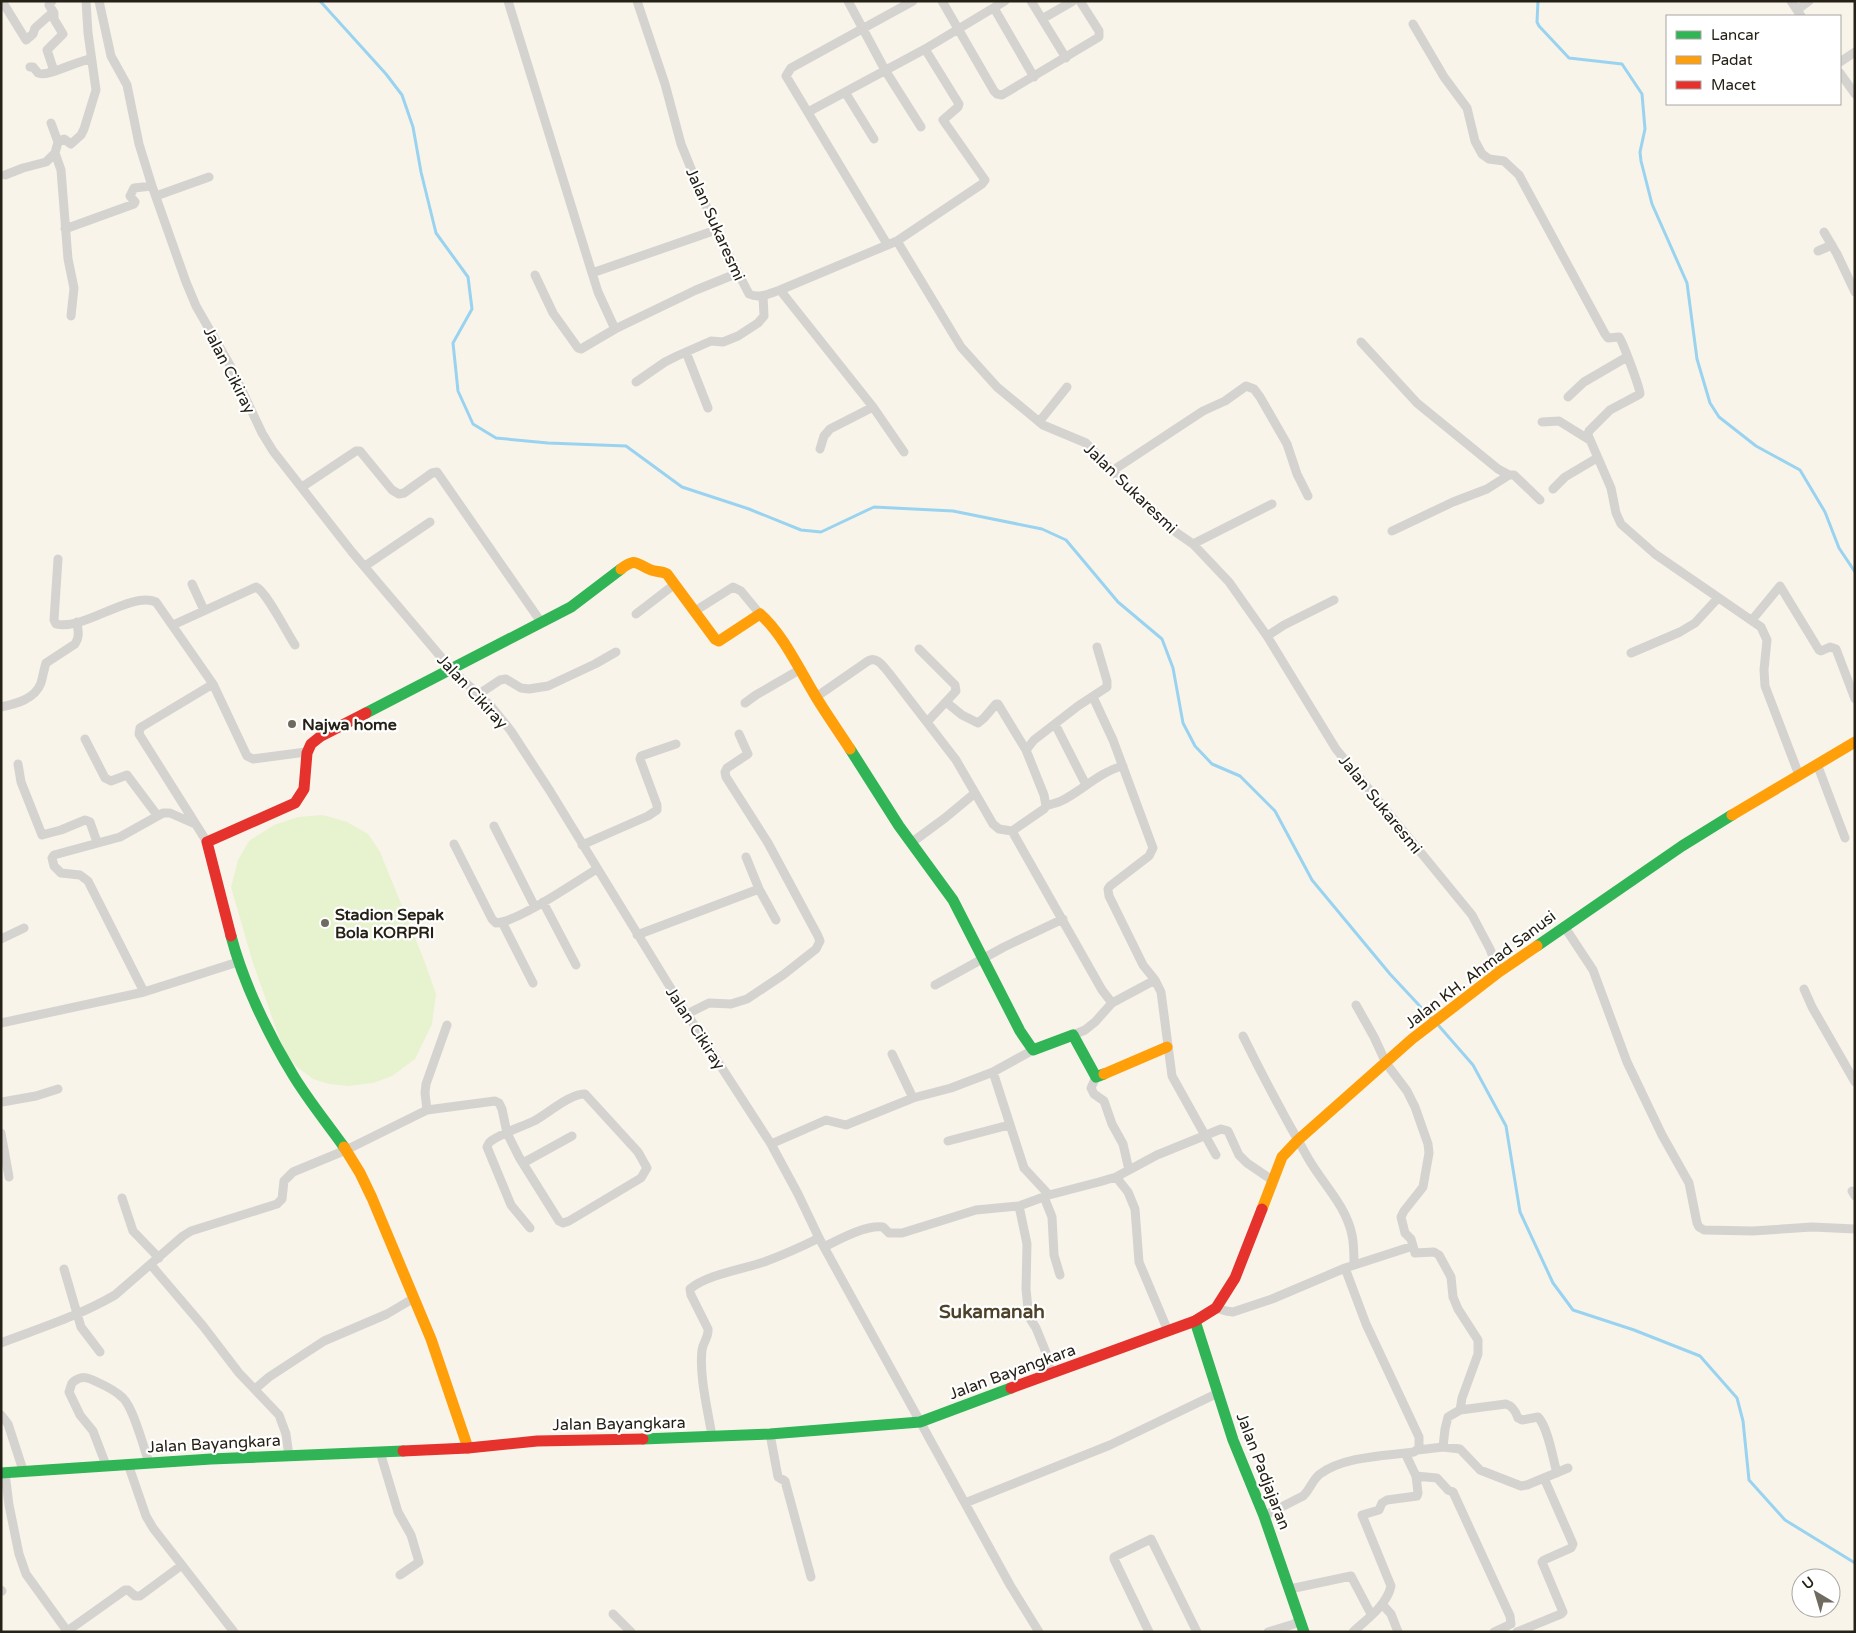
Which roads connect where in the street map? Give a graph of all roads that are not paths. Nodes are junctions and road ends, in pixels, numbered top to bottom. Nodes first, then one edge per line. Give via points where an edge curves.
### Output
1 (2, 1) edge
2 (52, 1) edge
3 (86, 1) edge
4 (99, 1) edge
5 (508, 1) edge
6 (637, 1) edge
7 (848, 1) edge
8 (913, 1) edge
9 (942, 1) edge
10 (1006, 1) edge
11 (1031, 1) edge
12 (1073, 1) edge
13 (1080, 1) edge
14 (1791, 1) edge
15 (1809, 1) edge
16 (897, 5) edge
17 (994, 8) junction
18 (53, 12) junction
19 (1799, 13) edge
20 (1042, 19) junction
21 (1413, 24) dead end
22 (863, 28) junction
23 (959, 30) junction
24 (925, 49) junction
25 (1855, 52) edge
26 (1066, 58) junction
27 (91, 60) junction
28 (1841, 61) edge
29 (30, 67) dead end
30 (885, 70) junction
31 (54, 71) junction
32 (1841, 74) edge
33 (1034, 77) junction
34 (845, 92) junction
35 (1855, 94) edge
36 (808, 112) junction
37 (52, 123) dead end
38 (921, 127) dead end
39 (874, 139) dead end
40 (64, 142) junction
41 (55, 153) junction
42 (5, 175) dead end
43 (209, 177) dead end
44 (152, 186) junction
45 (156, 196) junction
46 (65, 229) junction
47 (716, 230) junction
48 (1824, 232) dead end
49 (897, 241) junction
50 (887, 244) junction
51 (1832, 246) junction
52 (1818, 251) dead end
53 (592, 273) junction
54 (738, 273) junction
55 (535, 276) dead end
56 (780, 290) junction
57 (1855, 292) edge
58 (763, 296) junction
59 (71, 316) dead end
60 (615, 329) junction
61 (1361, 342) dead end
62 (686, 352) junction
63 (1627, 357) junction
64 (636, 382) dead end
65 (1067, 387) dead end
66 (1568, 397) dead end
67 (873, 407) junction
68 (708, 408) dead end
69 (1039, 422) junction
70 (1542, 422) dead end
71 (1588, 439) junction
72 (820, 449) dead end
73 (904, 452) dead end
74 (1597, 458) junction
75 (1112, 471) junction
76 (1509, 475) junction
77 (302, 487) junction
78 (1553, 489) dead end
79 (1308, 496) dead end
80 (1540, 500) dead end
81 (1272, 504) dead end
82 (430, 522) dead end
83 (1392, 531) dead end
84 (1193, 544) junction
85 (58, 559) dead end
86 (364, 566) junction
87 (192, 584) dead end
88 (675, 584) junction
89 (1718, 598) junction
90 (1334, 600) dead end
91 (204, 610) junction
92 (695, 611) junction
93 (636, 614) dead end
94 (760, 614) junction
95 (1752, 620) junction
96 (77, 622) junction
97 (541, 622) junction
98 (173, 625) junction
99 (1267, 636) junction
100 (294, 645) dead end
101 (1097, 647) dead end
102 (918, 649) dead end
103 (616, 652) dead end
104 (1631, 653) dead end
105 (801, 669) junction
106 (452, 670) junction
107 (212, 684) junction
108 (479, 694) junction
109 (816, 697) junction
110 (1093, 697) junction
111 (1855, 699) edge
112 (946, 702) junction
113 (745, 703) dead end
114 (1, 707) edge
115 (927, 722) junction
116 (1055, 724) junction
117 (739, 734) dead end
118 (85, 739) dead end
119 (1855, 742) edge
120 (676, 744) dead end
121 (1026, 750) junction
122 (306, 752) junction
123 (18, 764) dead end
124 (1817, 764) junction
125 (1123, 766) junction
126 (1799, 775) junction
127 (1086, 785) junction
128 (975, 793) junction
129 (1046, 806) junction
130 (157, 815) junction
131 (194, 824) junction
132 (494, 826) dead end
133 (1012, 831) junction
134 (1845, 838) dead end
135 (97, 842) junction
136 (207, 842) junction
137 (911, 843) junction
138 (454, 844) dead end
139 (582, 845) junction
140 (746, 857) dead end
141 (597, 869) junction
142 (759, 890) junction
143 (543, 902) junction
144 (535, 906) junction
145 (1063, 919) junction
146 (776, 920) dead end
147 (502, 922) junction
148 (1564, 926) junction
149 (24, 928) dead end
150 (638, 935) junction
151 (1, 939) edge
152 (982, 959) junction
153 (238, 962) junction
154 (576, 965) dead end
155 (1499, 972) junction
156 (1155, 980) junction
157 (533, 983) dead end
158 (935, 984) dead end
159 (1804, 989) dead end
160 (144, 992) junction
161 (1112, 1003) junction
162 (1356, 1005) dead end
163 (687, 1014) junction
164 (1, 1023) edge
165 (447, 1025) dead end
166 (1073, 1035) junction
167 (1243, 1036) dead end
168 (1167, 1047) junction
169 (1033, 1050) junction
170 (892, 1054) dead end
171 (1386, 1062) junction
172 (993, 1072) junction
173 (1096, 1077) junction
174 (1855, 1082) edge
175 (58, 1089) dead end
176 (913, 1098) junction
177 (2, 1102) edge
178 (427, 1110) junction
179 (1009, 1125) junction
180 (1, 1133) edge
181 (507, 1133) junction
182 (572, 1136) dead end
183 (1206, 1136) junction
184 (1298, 1140) junction
185 (948, 1141) dead end
186 (771, 1144) junction
187 (346, 1150) junction
188 (1216, 1155) dead end
189 (523, 1163) junction
190 (1129, 1170) junction
191 (9, 1177) dead end
192 (1116, 1177) junction
193 (1272, 1180) junction
194 (1046, 1196) junction
195 (122, 1198) dead end
196 (1019, 1206) junction
197 (530, 1228) dead end
198 (1855, 1229) edge
199 (819, 1238) junction
200 (1413, 1246) junction
201 (824, 1247) junction
202 (159, 1258) junction
203 (151, 1265) junction
204 (1350, 1266) junction
205 (64, 1269) dead end
206 (1060, 1275) dead end
207 (414, 1298) junction
208 (1216, 1308) junction
209 (76, 1316) junction
210 (1195, 1322) junction
211 (1168, 1331) junction
212 (1, 1344) edge
213 (100, 1352) dead end
214 (1052, 1374) junction
215 (255, 1389) junction
216 (1218, 1393) junction
217 (1460, 1410) junction
218 (1, 1415) edge
219 (920, 1422) junction
220 (770, 1434) junction
221 (712, 1436) junction
222 (1444, 1447) junction
223 (468, 1448) junction
224 (1418, 1450) junction
225 (380, 1452) junction
226 (1405, 1453) junction
227 (290, 1456) junction
228 (149, 1463) junction
229 (128, 1464) junction
230 (106, 1465) junction
231 (1568, 1468) dead end
232 (23, 1470) junction
233 (3, 1473) edge
234 (1558, 1473) junction
235 (1416, 1476) junction
236 (1544, 1478) junction
237 (965, 1502) junction
238 (1264, 1516) junction
239 (182, 1566) junction
240 (400, 1575) dead end
241 (811, 1577) dead end
242 (1290, 1589) junction
243 (1382, 1604) junction
244 (613, 1614) dead end
245 (1371, 1614) junction
246 (1300, 1619) junction
247 (1514, 1629) edge
248 (67, 1631) edge
249 (234, 1632) edge
250 (630, 1632) edge
251 (1039, 1632) edge
252 (1150, 1632) edge
253 (1197, 1632) edge
254 (1268, 1632) edge
255 (1304, 1632) edge
256 (1353, 1632) edge
257 (1398, 1632) edge
258 (1494, 1632) edge

1 - 18 street via 26,40
2 - 18 street via 49,5
3 - 27 street
4 - 44 street, Jalan Cikiray via 111,56 127,85 139,144
5 - 53 street
6 - 47 street, Jalan Sukaresmi via 681,144
7 - 22 street
8 - 16 street
9 - 23 street
10 - 17 street
11 - 20 street
12 - 20 street
13 - 26 street via 1101,36
14 - 19 street
15 - 19 street
16 - 22 street
17 - 23 street
17 - 33 street
18 - 31 street via 63,34 47,50
20 - 26 street
21 - 63 street via 1444,77 1467,108 1474,141 1482,154 1489,159 1504,161 1519,175 1605,334 1608,338 1621,338
22 - 30 street
22 - 36 street via 787,73 786,79
23 - 24 street
23 - 33 street via 997,94 1002,95
24 - 30 street
24 - 49 street via 959,104 943,120 985,180
25 - 28 street
26 - 33 street
27 - 31 street via 81,60
27 - 40 street via 95,98 81,135
29 - 31 street via 40,74
30 - 34 street
30 - 38 street
32 - 35 street
34 - 36 street
34 - 39 street
36 - 50 street
37 - 40 street
40 - 41 street
41 - 42 street via 43,164
41 - 46 street via 60,170
43 - 45 street
44 - 45 street, Jalan Cikiray
44 - 46 street via 134,188 130,193 134,204
45 - 77 street, Jalan Cikiray via 196,306 231,367 262,433
46 - 59 street via 74,288
47 - 53 street
47 - 54 street, Jalan Sukaresmi
48 - 51 street
49 - 50 street, Jalan Sukaresmi
49 - 69 street, Jalan Sukaresmi via 966,356
50 - 56 street, Jalan Sukaresmi
51 - 52 street
51 - 57 street
53 - 60 street
54 - 58 street, Jalan Sukaresmi via 750,294
54 - 60 street
55 - 60 street via 554,313 579,349
56 - 58 street, Jalan Sukaresmi
56 - 67 street
58 - 62 street via 765,313 758,323 738,336
61 - 76 street via 1426,412
62 - 64 street
62 - 68 street
63 - 66 street via 1584,382
63 - 71 street via 1640,394 1610,410 1589,431
65 - 69 street
67 - 72 street via 830,429
67 - 73 street
69 - 75 street, Jalan Sukaresmi via 1086,443
70 - 71 street via 1559,421
71 - 74 street
74 - 78 street via 1565,477
74 - 89 street via 1611,488 1621,524 1655,554
75 - 79 street via 1246,386 1254,389 1260,397 1287,444
75 - 84 street, Jalan Sukaresmi via 1177,533
76 - 80 street via 1520,480
76 - 83 street via 1487,489
77 - 86 street, Jalan Cikiray
77 - 97 street via 356,451 360,451 399,494 437,472
81 - 84 street
82 - 86 street
84 - 99 street, Jalan Sukaresmi via 1229,582
85 - 96 street via 54,620 60,625
86 - 106 street, Jalan Cikiray
87 - 91 street
88 - 92 main road
88 - 93 street
88 - 97 main road via 665,572 634,561 571,607
89 - 95 street
89 - 104 street via 1695,623
90 - 99 street via 1284,624
91 - 98 street
91 - 100 street via 253,587 258,588
92 - 94 street via 733,587 741,591
92 - 94 main road via 719,641
94 - 105 main road
95 - 111 street via 1780,586 1819,650 1830,646 1836,649
95 - 126 street via 1761,627 1767,640 1765,686
96 - 98 street via 146,599 156,602
96 - 114 street via 78,640 46,663 42,681 36,690 20,703
97 - 106 main road
98 - 107 street
99 - 155 street, Jalan Sukaresmi via 1336,748 1472,915
101 - 110 street via 1108,685
102 - 112 street via 955,685 956,691
103 - 108 street via 548,686 521,688 506,679
105 - 109 main road
105 - 113 street
106 - 108 street, Jalan Cikiray
106 - 122 main road via 321,736
107 - 122 street via 247,756 253,759
107 - 131 street via 139,731
108 - 139 street, Jalan Cikiray via 511,731
109 - 115 street via 874,659 880,662
109 - 137 main road
110 - 116 street
110 - 125 street
112 - 115 street
112 - 121 street via 978,723 998,704
115 - 128 street via 956,760
116 - 121 street
116 - 127 street
117 - 163 street via 748,754 727,768 726,777 768,843 818,936 819,945 747,999 730,1004 709,1003
118 - 130 street via 105,778 112,781 127,775
119 - 124 main road, Jalan KH. Ahmad Sanusi
120 - 139 street via 640,756 657,810
121 - 129 street
122 - 136 main road via 304,791 295,804
123 - 135 street via 21,782 42,836 86,820 90,822
124 - 126 main road, Jalan KH. Ahmad Sanusi
124 - 134 street
125 - 127 street
125 - 156 street via 1153,848 1149,856 1110,886 1108,893 1144,965
126 - 148 main road, Jalan KH. Ahmad Sanusi via 1677,850
127 - 129 street via 1061,801
128 - 133 street via 995,826
128 - 137 street
129 - 133 street
130 - 131 street via 170,813
130 - 135 street via 120,837
131 - 136 street
132 - 144 street
133 - 145 street
135 - 160 street via 54,855 52,861 60,873 80,875 88,881
136 - 153 main road
137 - 152 main road via 953,900
138 - 147 street via 492,919 496,923
139 - 141 street, Jalan Cikiray
140 - 142 street
141 - 143 street
141 - 150 street, Jalan Cikiray
142 - 146 street
142 - 150 street
143 - 144 street
143 - 154 street
144 - 147 street
145 - 152 street
145 - 161 street
147 - 157 street
148 - 155 main road, Jalan KH. Ahmad Sanusi
148 - 198 street via 1598,981 1626,1062 1690,1183 1700,1227 1704,1230 1753,1231 1812,1227
149 - 151 street
150 - 163 street, Jalan Cikiray
152 - 158 street
152 - 169 main road
153 - 160 street
153 - 187 main road via 276,1046
155 - 171 main road, Jalan KH. Ahmad Sanusi via 1457,1002
156 - 161 street
156 - 168 street via 1161,992
159 - 174 street
160 - 164 street
161 - 166 street via 1095,1022
162 - 171 street
163 - 186 street, Jalan Cikiray
165 - 178 street via 426,1084
166 - 169 main road
166 - 173 main road
167 - 184 street
168 - 173 main road
168 - 183 street via 1172,1076
169 - 172 street
170 - 176 street
171 - 184 main road, Jalan KH. Ahmad Sanusi
171 - 200 street via 1407,1091 1428,1144 1423,1187 1401,1217
172 - 176 street
172 - 179 street
173 - 190 street via 1091,1088 1104,1101 1123,1144
175 - 177 street
176 - 186 street via 846,1125 826,1120
178 - 181 street via 495,1101 502,1109
178 - 187 street
179 - 185 street
179 - 194 street via 1024,1168
180 - 191 street
181 - 189 street
181 - 189 street via 585,1094 638,1152 647,1168 642,1178 563,1223
181 - 197 street via 490,1141 487,1147 511,1205
182 - 189 street
183 - 188 street
183 - 190 street
183 - 193 street via 1225,1129 1239,1155
184 - 193 main road, Jalan KH. Ahmad Sanusi via 1282,1157
184 - 204 street via 1346,1219 1352,1234
186 - 199 street, Jalan Cikiray
187 - 202 street via 293,1172 284,1181 282,1199 277,1204 191,1232
187 - 207 main road via 372,1198
190 - 192 street
192 - 194 street
192 - 211 street via 1128,1192 1135,1209 1139,1262
193 - 208 main road, Jalan KH. Ahmad Sanusi via 1235,1278
194 - 196 street
194 - 206 street
195 - 202 street via 133,1231
196 - 201 street via 976,1210 902,1233 889,1233 876,1226
196 - 214 street via 1027,1244 1029,1317
199 - 201 street, Jalan Cikiray
199 - 221 street via 690,1289 709,1335 702,1350 704,1389
200 - 204 street
200 - 217 street via 1417,1254 1434,1252 1439,1255 1451,1277 1453,1298 1458,1309 1478,1340 1478,1354
201 - 219 street, Jalan Cikiray
202 - 203 street
203 - 209 street via 116,1295
203 - 215 street
204 - 208 street via 1233,1312
204 - 224 street via 1366,1324 1419,1437
205 - 209 street
207 - 215 street via 387,1314 324,1341
207 - 223 main road
208 - 210 main road, Jalan Bayangkara
209 - 212 street
209 - 213 street via 87,1338
210 - 211 main road, Jalan Bayangkara
210 - 216 main road, Jalan Padjajaran
211 - 214 main road, Jalan Bayangkara
214 - 219 main road, Jalan Bayangkara
215 - 227 street via 283,1422
216 - 237 street via 1110,1446
216 - 238 main road, Jalan Padjajaran
217 - 222 street via 1448,1417
217 - 234 street via 1506,1404 1522,1420 1538,1417
218 - 232 street via 8,1424
219 - 220 main road, Jalan Bayangkara
219 - 237 street
220 - 221 main road, Jalan Bayangkara
220 - 241 street via 778,1478 785,1481
221 - 223 main road, Jalan Bayangkara via 537,1441
222 - 224 street
222 - 236 street via 1460,1449 1480,1470 1521,1486
223 - 225 main road, Jalan Bayangkara
224 - 226 street
225 - 227 main road, Jalan Bayangkara
225 - 240 street via 398,1512 419,1562
226 - 235 street
226 - 238 street via 1369,1456 1324,1472 1314,1480 1304,1496
227 - 228 main road, Jalan Bayangkara
228 - 229 main road, Jalan Bayangkara
228 - 230 street via 124,1398 82,1377 72,1383 69,1392 92,1431
229 - 230 main road, Jalan Bayangkara
229 - 239 street via 146,1516
230 - 232 main road, Jalan Bayangkara
231 - 234 street
232 - 233 main road, Jalan Bayangkara
233 - 248 street via 22,1564
234 - 236 street
235 - 243 street via 1417,1496 1387,1500 1379,1510 1362,1516 1391,1586 1389,1596
235 - 247 street via 1437,1478 1453,1492
236 - 247 street via 1574,1544 1542,1562 1563,1612
237 - 251 street
238 - 242 main road, Jalan Padjajaran
239 - 248 street via 140,1596 125,1590
239 - 249 street
242 - 245 street via 1351,1576
242 - 246 main road, Jalan Padjajaran
243 - 245 street
243 - 257 street via 1391,1614
244 - 250 street
245 - 256 street
246 - 254 street
246 - 255 main road, Jalan Padjajaran
247 - 258 street
252 - 253 street via 1114,1558 1151,1540

